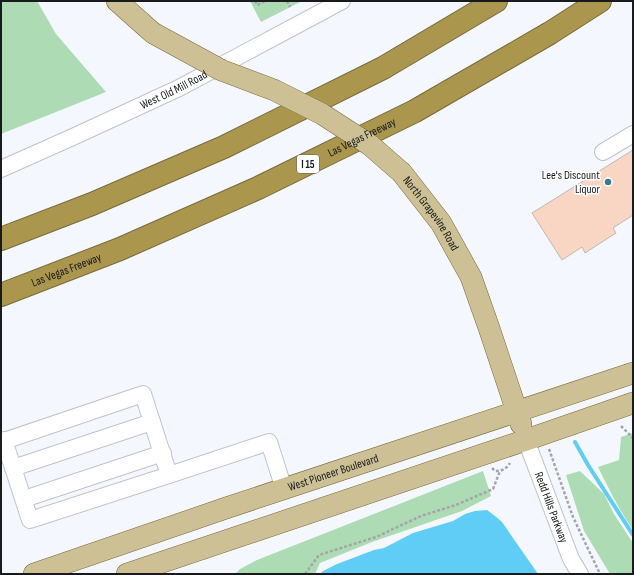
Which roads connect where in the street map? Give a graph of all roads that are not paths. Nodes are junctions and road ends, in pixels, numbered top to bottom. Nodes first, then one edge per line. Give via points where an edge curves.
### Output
1 (117, 1) edge
2 (342, 1) edge
3 (496, 1) edge
4 (600, 1) edge
5 (633, 134) edge
6 (603, 152) dead end
7 (1, 169) edge
8 (1, 238) edge
9 (1, 295) edge
10 (633, 373) edge
11 (633, 403) edge
12 (516, 412) junction
13 (152, 422) junction
14 (526, 440) junction
15 (3, 441) edge
16 (163, 453) junction
17 (13, 468) junction
18 (169, 474) junction
19 (284, 489) junction
20 (24, 499) junction
21 (34, 574) edge
22 (127, 574) edge
23 (580, 574) edge

1 - 12 main road, North Grapevine Road, bridge via 153,33 221,70 274,90 322,114 370,145 402,173 441,223 471,277
2 - 7 street, West Old Mill Road via 179,88
3 - 8 highway via 383,68 224,147 92,204
4 - 9 highway, Las Vegas Freeway / I 15 via 408,115 258,188 120,249
5 - 6 street
10 - 12 main road, West Pioneer Boulevard
11 - 14 main road
12 - 14 main road, North Grapevine Road
12 - 19 main road, West Pioneer Boulevard
13 - 15 street via 143,394
13 - 16 street
13 - 17 street
14 - 22 main road
14 - 23 street, Redd Hills Parkway via 571,559
15 - 17 street
16 - 18 street
16 - 20 street
17 - 20 street
18 - 19 street via 269,442
18 - 20 street via 30,520
19 - 21 main road, West Pioneer Boulevard

